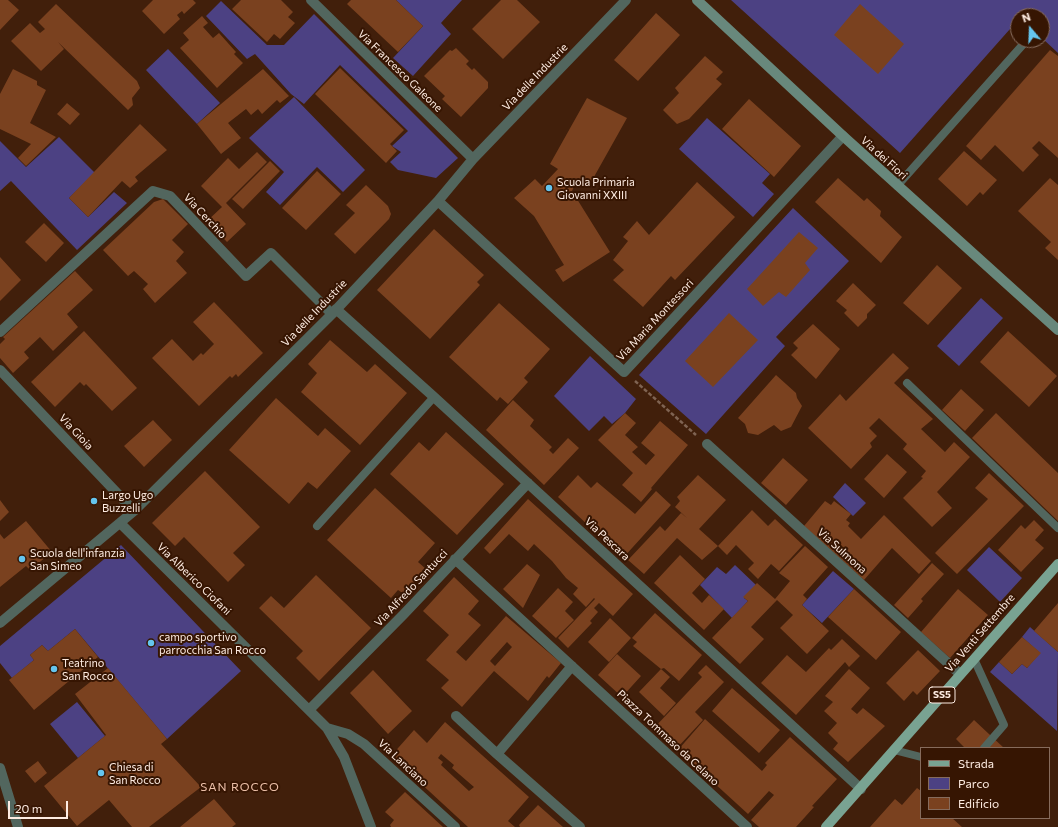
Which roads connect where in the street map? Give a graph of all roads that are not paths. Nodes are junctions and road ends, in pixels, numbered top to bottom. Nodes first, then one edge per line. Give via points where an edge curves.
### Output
1 (311, 0) edge
2 (626, 0) edge
3 (697, 0) edge
4 (1020, 48) edge
5 (843, 136) junction
6 (473, 159) junction
7 (897, 186) junction
8 (438, 201) junction
9 (334, 311) junction
10 (1058, 330) edge
11 (0, 332) edge
12 (0, 370) edge
13 (906, 383) dead end
14 (434, 397) junction
15 (707, 444) road end
16 (528, 483) junction
17 (134, 511) junction
18 (120, 523) junction
19 (317, 526) dead end
20 (1058, 528) edge
21 (455, 559) junction
22 (1058, 564) edge
23 (0, 623) edge
24 (974, 659) junction
25 (572, 666) junction
26 (960, 674) junction
27 (310, 709) junction
28 (456, 716) dead end
29 (327, 728) junction
30 (985, 747) edge
31 (894, 750) junction
32 (497, 754) junction
33 (920, 757) edge
34 (0, 768) edge
35 (861, 789) junction
36 (18, 827) edge
37 (371, 827) edge
38 (455, 827) edge
39 (580, 827) edge
40 (747, 827) edge
41 (826, 827) edge

1 - 6 street, Via Francesco Galeone
2 - 6 street, Via delle Industrie
3 - 5 main road, Via dei Fiori
4 - 7 lane
5 - 7 main road, Via dei Fiori
5 - 8 street, Via Maria Montessori via 624,372
6 - 8 street, Via delle Industrie
7 - 10 main road, Via dei Fiori
8 - 9 street, Via delle Industrie
9 - 11 street, Via Cerchio via 271,253 246,276 170,196 153,192
9 - 14 street, Via Pescara
9 - 17 street, Via delle Industrie
12 - 17 street, Via Gioia
13 - 20 lane
14 - 16 street, Via Pescara
14 - 19 lane
15 - 26 street, Via Sulmona
16 - 21 street, Via Alfredo Santucci
16 - 35 street, Via Pescara
17 - 18 street, Via delle Industrie
18 - 23 street, Via delle Industrie
18 - 27 street, Via Alberico Ciofani
21 - 25 street, Piazza Tommaso da Celano
21 - 27 street, Via Alfredo Santucci via 403,616
22 - 24 main road, Via Venti Settembre / SS5
24 - 26 main road, Via Venti Settembre / SS5
24 - 30 lane via 1004,725
25 - 32 street
25 - 40 street, Piazza Tommaso da Celano
26 - 31 main road, Via Venti Settembre / SS5
27 - 29 street, Via Alberico Ciofani
28 - 32 street
29 - 37 street, Via Alberico Ciofani via 344,757
29 - 38 street, Via Lanciano via 348,734 364,744
31 - 33 lane
31 - 35 main road, Via Venti Settembre / SS5
32 - 39 street
34 - 36 street
35 - 41 main road, Via Venti Settembre / SS5

